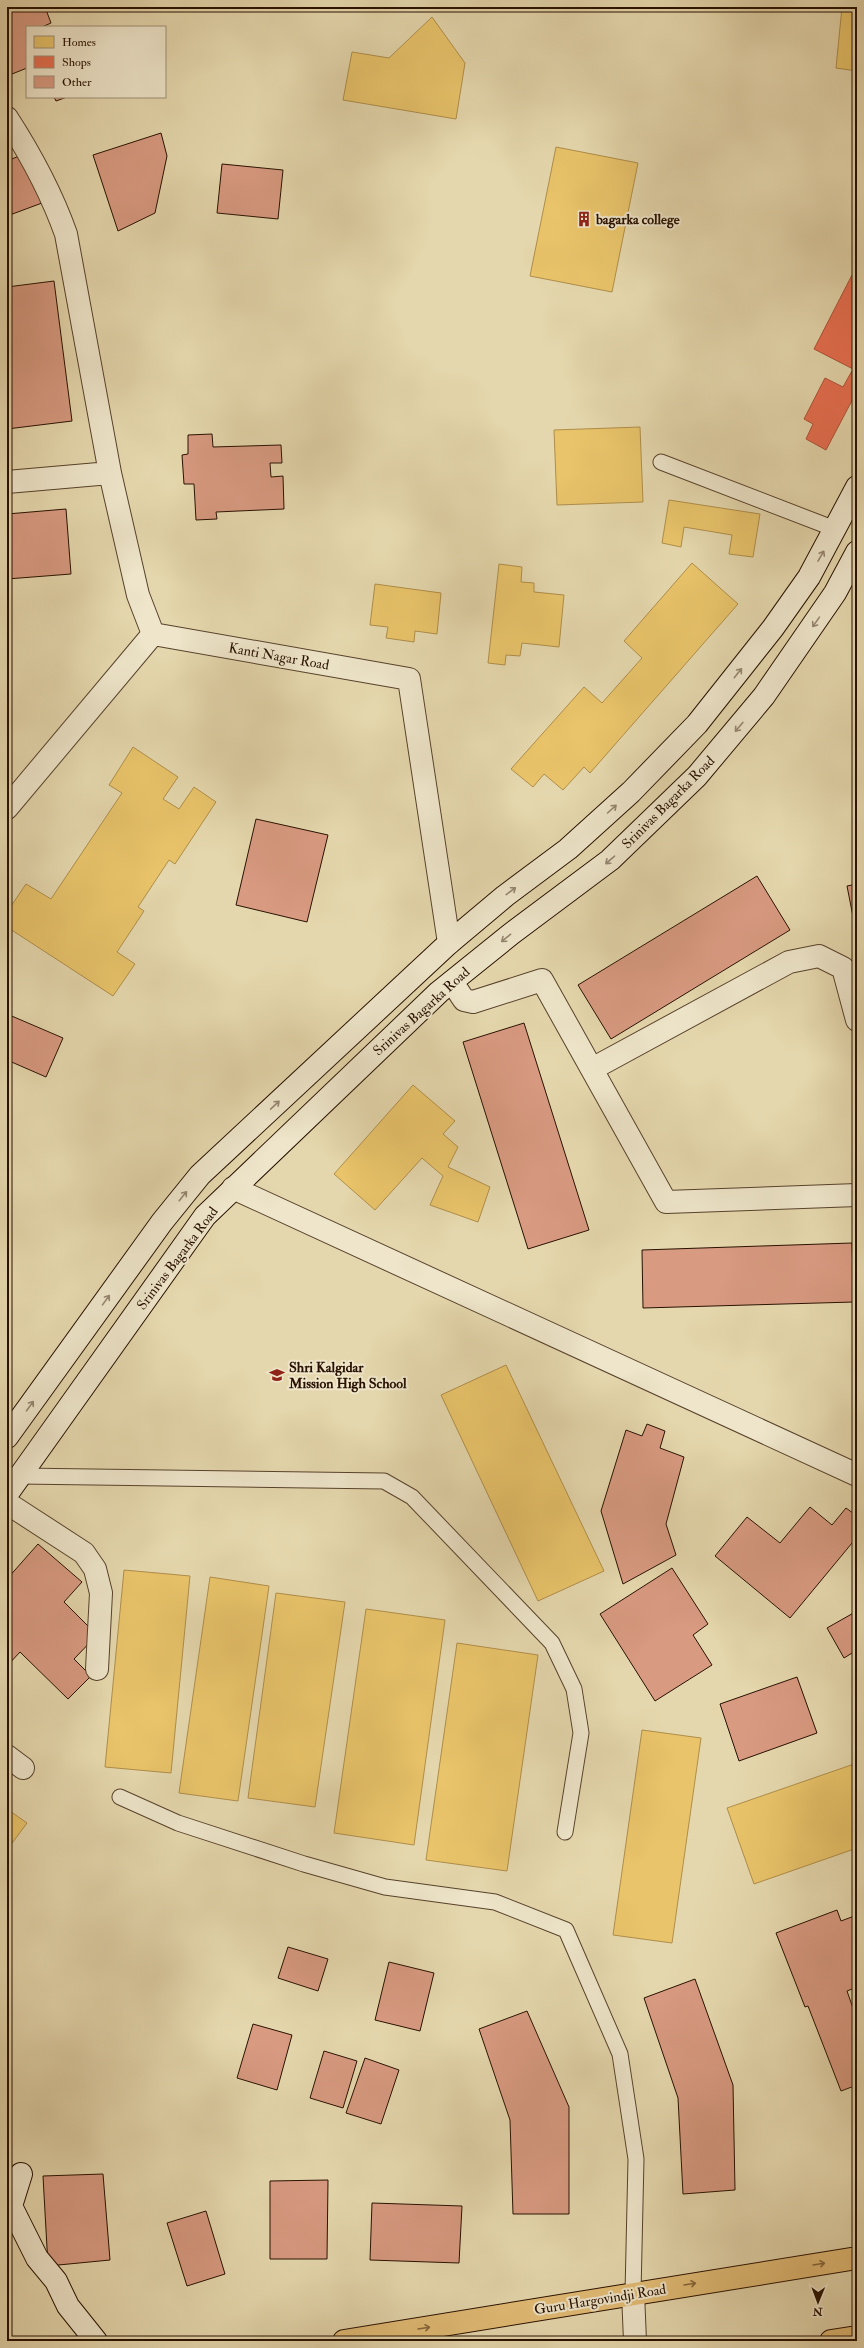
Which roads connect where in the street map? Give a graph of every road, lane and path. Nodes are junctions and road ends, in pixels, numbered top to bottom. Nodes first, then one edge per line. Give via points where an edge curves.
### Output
1 (7, 118) edge
2 (661, 462) dead end
3 (110, 473) junction
4 (7, 482) edge
5 (857, 486) edge
6 (835, 529) junction
7 (857, 552) edge
8 (809, 577) junction
9 (835, 593) junction
10 (153, 634) junction
11 (7, 808) edge
12 (449, 943) junction
13 (452, 982) junction
14 (857, 1020) edge
15 (592, 1069) junction
16 (233, 1188) junction
17 (857, 1195) edge
18 (7, 1438) edge
19 (857, 1475) edge
20 (20, 1476) junction
21 (7, 1494) edge
22 (7, 1503) edge
23 (97, 1670) dead end
24 (120, 1797) dead end
25 (565, 1832) dead end
26 (21, 2174) dead end
27 (857, 2258) edge
28 (634, 2294) junction
29 (857, 2337) edge
30 (96, 2341) edge
31 (344, 2341) edge
32 (635, 2341) edge
33 (831, 2341) edge

1 - 3 street via 53,196 66,234
2 - 6 lane
3 - 4 street
3 - 10 street via 138,595
5 - 6 street
8 -> 6 street
7 - 9 street, Srinivas Bagarka Road
8 - 9 street
12 -> 8 street via 505,896 568,849 631,792 697,724 773,628
9 -> 13 street, Srinivas Bagarka Road via 764,696 697,776 610,860
10 - 11 street
10 - 12 street, Kanti Nagar Road via 409,679
18 -> 12 street via 162,1222 200,1175
13 - 15 street via 464,1000 474,1002 542,980
13 - 16 street, Srinivas Bagarka Road
14 - 15 street via 843,968 819,956 789,962
15 - 17 street via 666,1202
16 - 19 street
16 - 20 street, Srinivas Bagarka Road via 205,1216
20 - 21 street, Srinivas Bagarka Road
20 - 25 lane via 384,1481 412,1497 552,1643 574,1689 581,1733
22 - 23 street via 84,1553 95,1569 101,1593
24 - 28 lane via 178,1823 304,1864 385,1887 494,1902 566,1930 620,2054 636,2159
26 - 30 street via 11,2206 37,2258 56,2282 68,2306
28 -> 27 main road, Guru Hargovindji Road
31 -> 28 main road, Guru Hargovindji Road
28 - 32 street
29 - 33 main road

